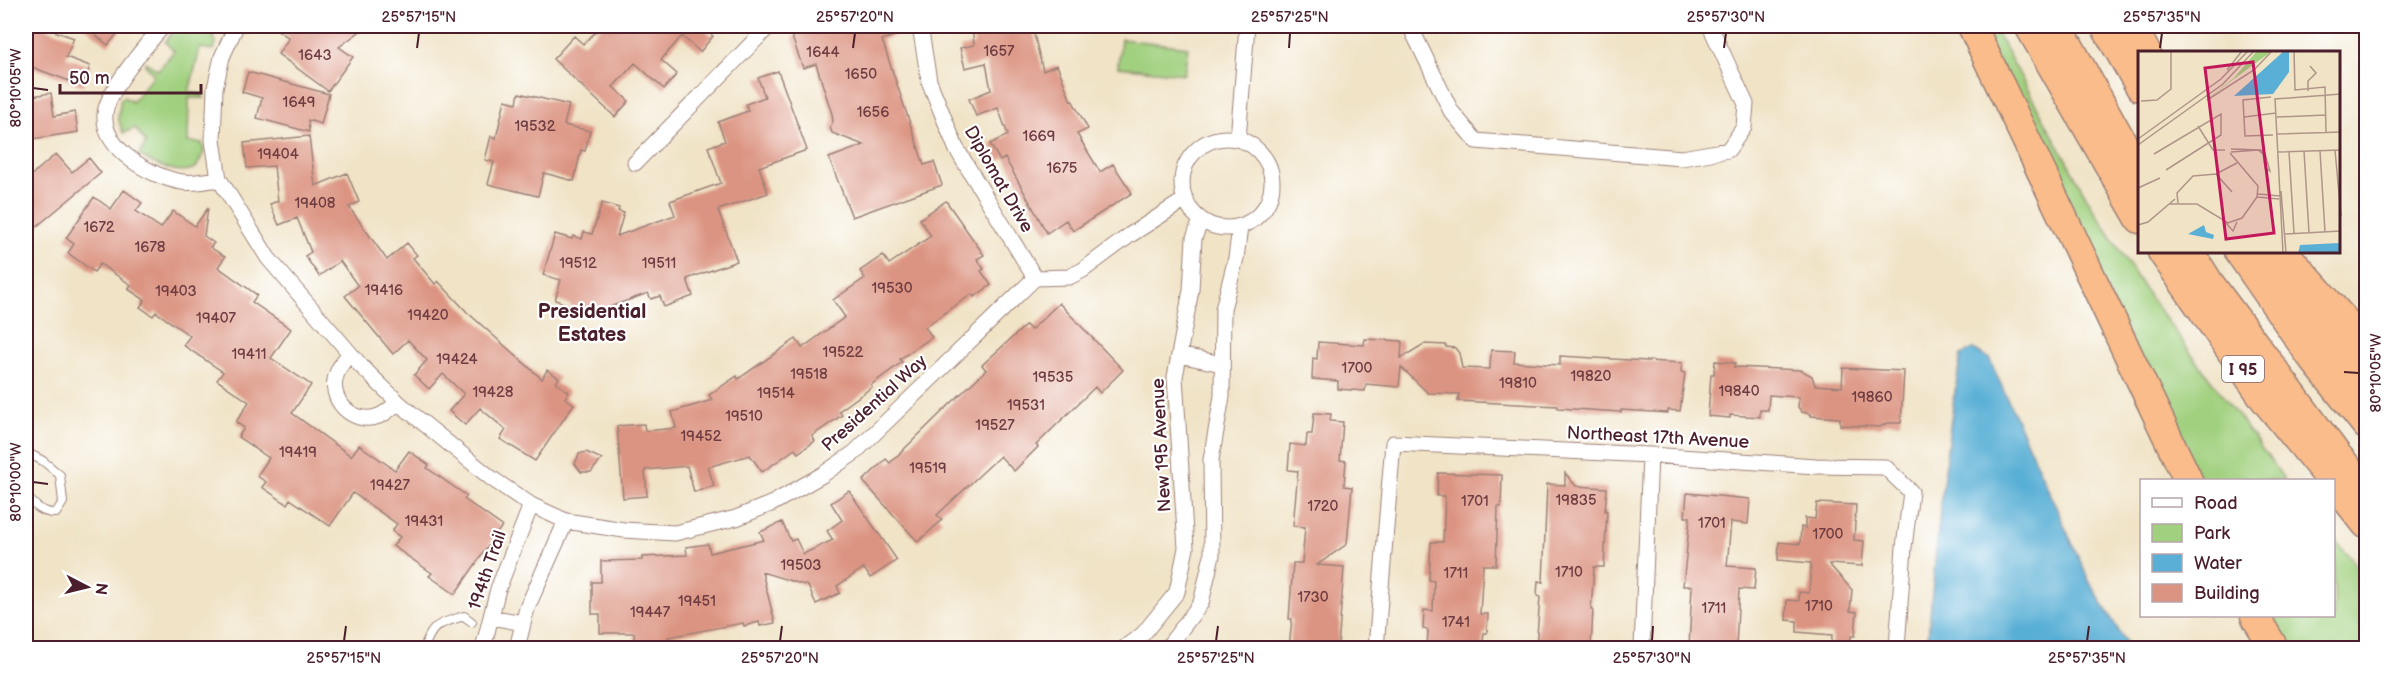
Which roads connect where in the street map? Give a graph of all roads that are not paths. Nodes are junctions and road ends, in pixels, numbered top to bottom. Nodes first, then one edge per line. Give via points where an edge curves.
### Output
1 (163, 26) edge
2 (236, 26) edge
3 (770, 26) edge
4 (920, 26) edge
5 (1247, 26) edge
6 (1410, 26) edge
7 (1710, 26) edge
8 (1972, 26) edge
9 (2029, 26) edge
10 (2058, 26) edge
11 (2105, 26) edge
12 (2132, 26) edge
13 (2145, 51) edge
14 (2138, 84) edge
15 (1238, 140) junction
16 (635, 163) dead end
17 (2138, 170) edge
18 (219, 179) junction
19 (1186, 199) junction
20 (2138, 216) edge
21 (1202, 220) junction
22 (1240, 227) junction
23 (2163, 254) edge
24 (2191, 254) edge
25 (2240, 254) edge
26 (2266, 254) edge
27 (2286, 254) edge
28 (1035, 278) junction
29 (2367, 345) edge
30 (350, 353) junction
31 (1179, 356) junction
32 (1222, 364) junction
33 (2367, 388) edge
34 (398, 402) junction
35 (2367, 425) edge
36 (26, 452) edge
37 (1650, 455) junction
38 (2188, 479) edge
39 (2330, 479) edge
40 (2335, 486) edge
41 (2367, 489) edge
42 (26, 496) edge
43 (531, 505) junction
44 (566, 521) junction
45 (2367, 524) edge
46 (491, 617) junction
47 (2256, 617) edge
48 (472, 622) dead end
49 (523, 623) junction
50 (424, 648) edge
51 (483, 648) edge
52 (517, 648) edge
53 (1125, 648) edge
54 (1167, 648) edge
55 (1376, 648) edge
56 (1642, 648) edge
57 (1897, 648) edge
58 (2274, 648) edge

1 - 18 street via 112,92 105,114 109,134 134,164 153,172 182,182
2 - 18 street, Presidential Way via 222,57 215,88 213,137
3 - 16 street
4 - 28 street, Diplomat Drive via 929,81 956,148
5 - 15 street
6 - 7 street via 1451,111 1476,141 1682,159 1728,150 1744,127 1746,104
8 - 38 highway
9 - 20 highway
10 - 17 highway
11 - 14 highway
12 - 13 highway
15 - 19 street via 1209,142 1197,150 1183,176
15 - 22 street via 1262,154 1272,181 1271,196 1264,209
18 - 30 street, Presidential Way via 268,258
19 - 21 street
19 - 28 street via 1083,270 1068,277
21 - 22 street via 1225,228
21 - 31 street, New 195 Avenue via 1194,238 1191,290
22 - 32 street via 1223,309
23 - 39 highway, I 95 via 2265,400
24 - 41 highway via 2337,455
25 - 35 highway via 2310,355
26 - 33 highway
27 - 29 highway
28 - 44 street, Presidential Way via 854,453 773,502 736,518 675,532 624,530
30 - 34 street, Presidential Way
30 - 34 street via 334,385 335,396 347,412 357,417 377,417
31 - 32 street
31 - 53 street, New 195 Avenue via 1175,377 1186,548 1177,592 1143,634
32 - 54 street via 1222,396 1211,460 1212,555 1201,603
34 - 43 street, Presidential Way via 491,478
36 - 42 lane via 60,475 63,502 56,513 47,513
37 - 55 street, Northeast 17th Avenue via 1393,443
37 - 56 street
37 - 57 street, Northeast 17th Avenue via 1885,467 1911,492
40 - 45 highway, I 95
43 - 44 street, Presidential Way
43 - 46 street, 194th Trail
44 - 49 street
46 - 49 street
46 - 51 street, 194th Trail
47 - 58 highway
48 - 50 lane via 464,616 445,622 429,632
49 - 52 street

